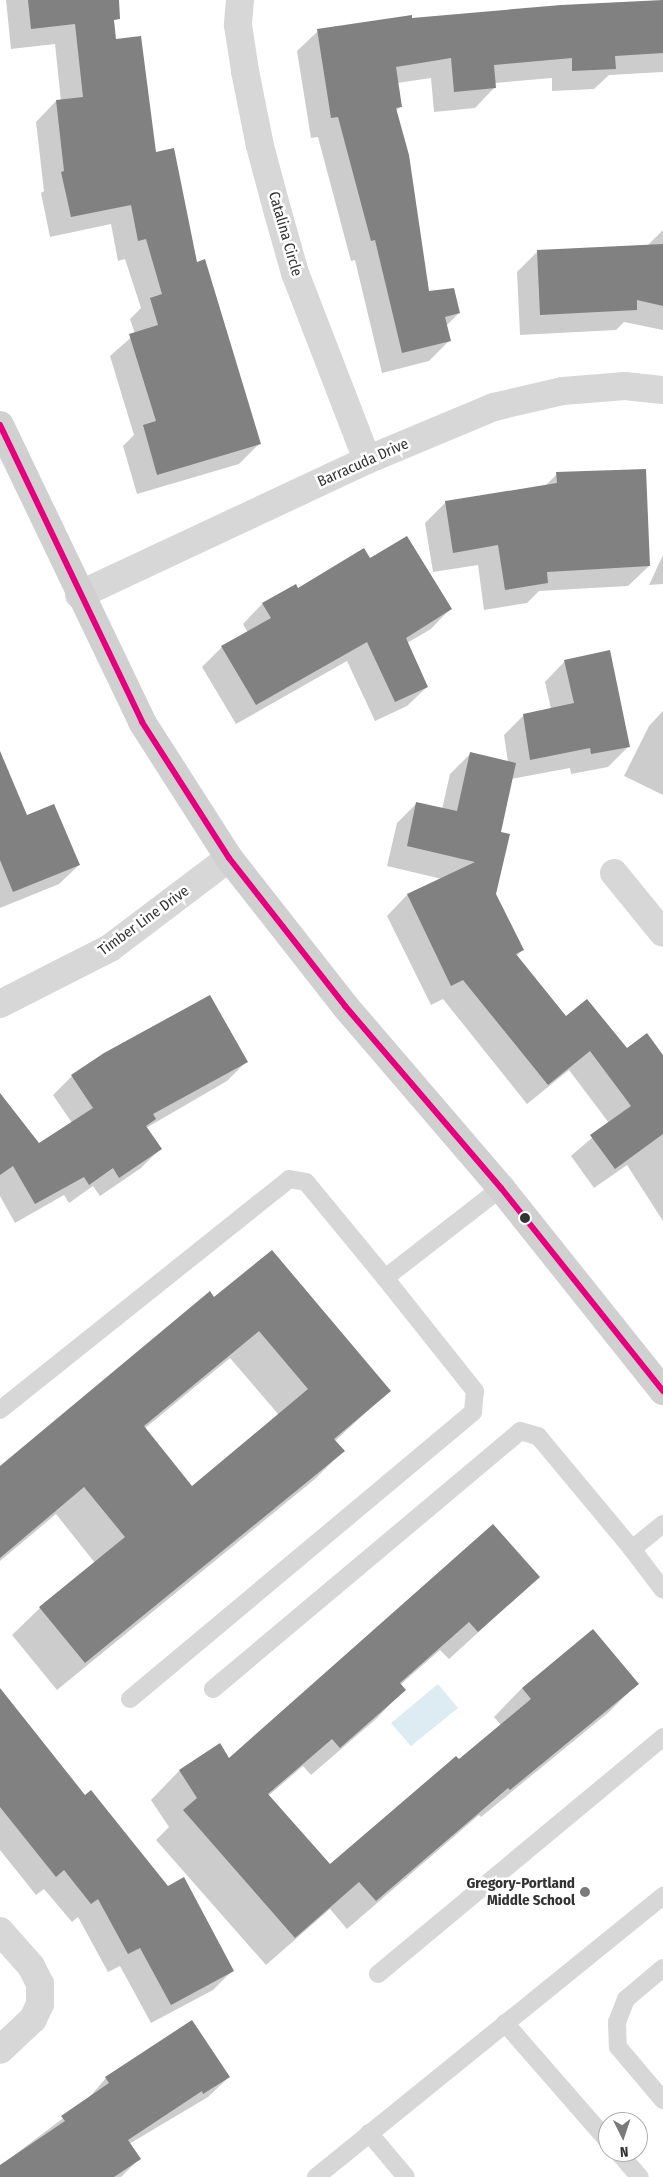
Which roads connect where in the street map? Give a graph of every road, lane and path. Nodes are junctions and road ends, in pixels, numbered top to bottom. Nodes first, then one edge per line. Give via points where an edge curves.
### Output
1 (240, 0) edge
2 (663, 390) edge
3 (0, 424) edge
4 (367, 460) junction
5 (79, 595) junction
6 (229, 858) junction
7 (614, 873) dead end
8 (663, 933) edge
9 (0, 1004) edge
10 (502, 1188) junction
11 (385, 1278) junction
12 (663, 1391) edge
13 (0, 1410) edge
14 (663, 1524) edge
15 (632, 1549) junction
16 (663, 1590) edge
17 (212, 1689) dead end
18 (130, 1699) dead end
19 (663, 1737) edge
20 (663, 1896) edge
21 (0, 1931) edge
22 (663, 1968) edge
23 (378, 1974) dead end
24 (505, 2023) junction
25 (0, 2050) edge
26 (663, 2100) edge
27 (598, 2130) edge
28 (369, 2134) junction
29 (627, 2162) edge
30 (316, 2177) edge
31 (406, 2177) edge
32 (640, 2177) edge

1 - 4 street, Catalina Circle via 238,25 245,71 278,213 295,273
2 - 4 street, Barracuda Drive via 625,386 563,391 494,407
3 - 5 main road
4 - 5 street, Barracuda Drive
5 - 6 main road via 142,722
6 - 9 street, Timber Line Drive via 110,948
6 - 10 main road via 345,1006
7 - 8 street
10 - 11 lane
10 - 12 main road
11 - 13 lane via 306,1182 289,1179
11 - 18 lane via 474,1391 473,1412
14 - 15 lane
15 - 16 lane
15 - 17 lane via 538,1436 520,1431
19 - 23 lane
20 - 24 lane
21 - 25 street via 32,1966 40,1984 40,1997 33,2019
22 - 26 lane via 626,1999 617,2022 618,2047
24 - 27 lane
24 - 28 lane
28 - 30 lane
28 - 31 lane
29 - 32 lane

